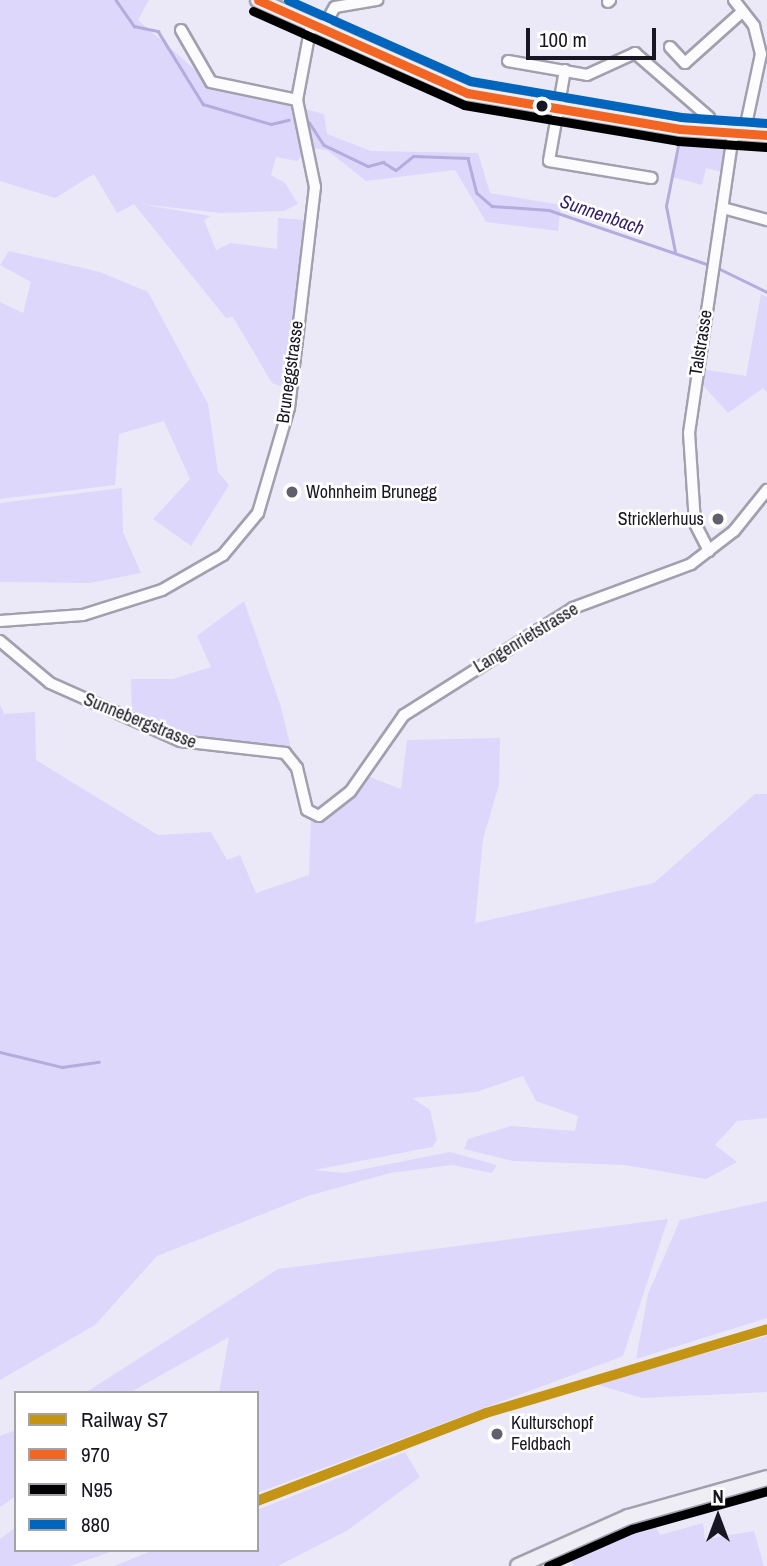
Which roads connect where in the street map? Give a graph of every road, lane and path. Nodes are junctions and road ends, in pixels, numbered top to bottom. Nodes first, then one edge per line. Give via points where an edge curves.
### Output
1 (258, 0) edge
2 (377, 0) edge
3 (734, 0) edge
4 (742, 12) junction
5 (316, 27) junction
6 (181, 30) dead end
7 (670, 47) dead end
8 (508, 61) dead end
9 (565, 71) junction
10 (297, 100) junction
11 (558, 109) junction
12 (709, 117) dead end
13 (738, 134) junction
14 (767, 135) edge
15 (652, 178) dead end
16 (723, 208) junction
17 (767, 220) edge
18 (767, 491) edge
19 (709, 551) junction
20 (0, 621) edge
21 (0, 641) edge
22 (293, 761) joint
23 (767, 1478) edge
24 (518, 1566) edge

1 - 5 main road
2 - 5 street via 335,8
3 - 4 street, Talstrasse
4 - 7 street via 685,63
4 - 13 street, Talstrasse via 754,26 761,54
5 - 10 street, Bruneggstrasse
5 - 11 main road via 453,89
6 - 10 street via 211,82
8 - 9 street
9 - 11 street
9 - 12 street via 587,75 635,52
10 - 20 street, Bruneggstrasse via 315,187 289,408 258,513 225,553 162,590 83,614
11 - 13 main road
11 - 15 street via 549,161
13 - 14 main road
13 - 16 street, Talstrasse
16 - 17 street
16 - 19 street, Talstrasse via 688,451 695,523
18 - 19 street, Langenrietstrasse
19 - 22 street, Langenrietstrasse via 681,570 566,611 409,711 386,733 341,802 326,814 311,814
21 - 22 street, Sunnebergstrasse via 50,683 180,741 275,750
23 - 24 main road via 628,1517

